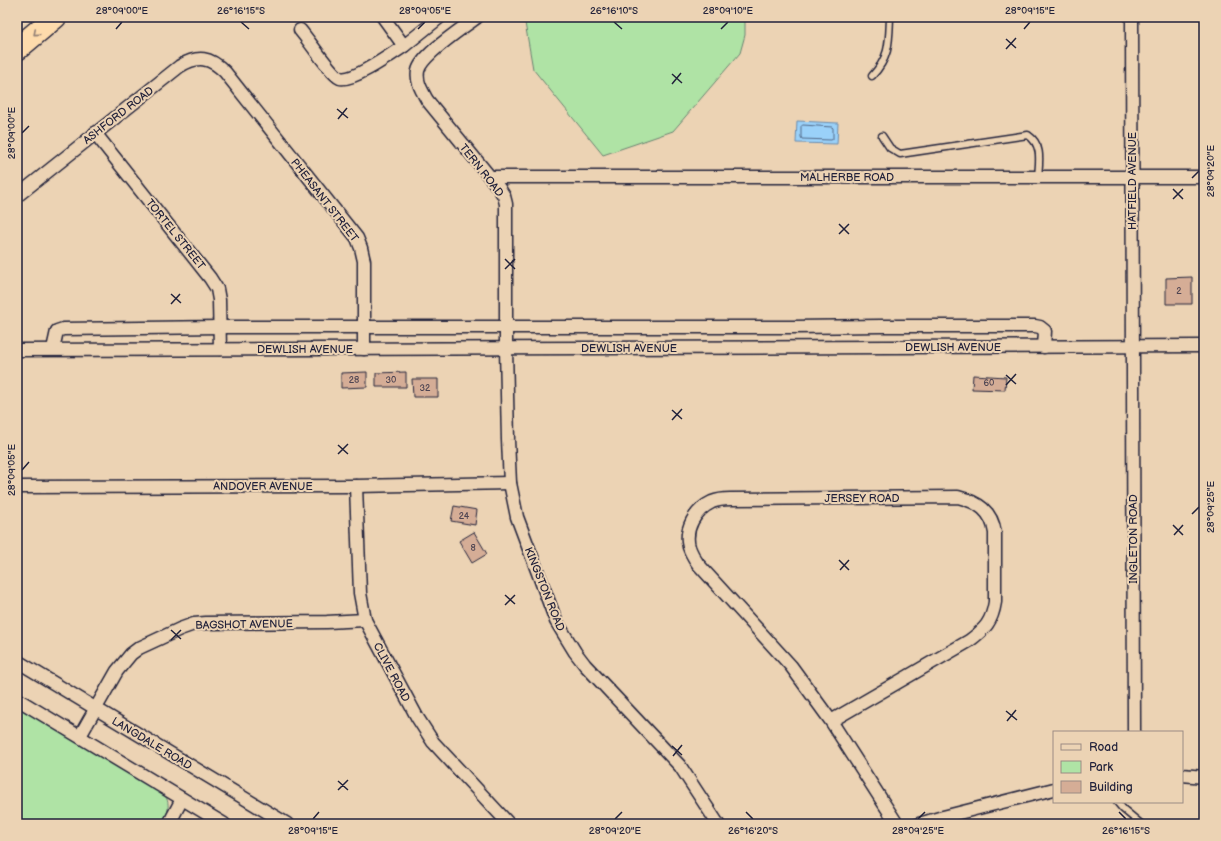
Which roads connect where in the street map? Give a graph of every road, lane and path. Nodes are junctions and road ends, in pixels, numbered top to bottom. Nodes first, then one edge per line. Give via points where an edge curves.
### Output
1 (55, 17) edge
2 (383, 17) edge
3 (440, 17) edge
4 (477, 17) edge
5 (890, 17) edge
6 (1132, 17) edge
7 (300, 30) dead end
8 (404, 46) junction
9 (17, 49) edge
10 (225, 72) joint
11 (872, 76) dead end
12 (95, 133) junction
13 (882, 136) dead end
14 (490, 177) junction
15 (1038, 177) junction
16 (1132, 177) junction
17 (1204, 177) edge
18 (17, 196) edge
19 (220, 327) junction
20 (364, 327) junction
21 (506, 327) junction
22 (596, 327) junction
23 (792, 327) junction
24 (1133, 346) junction
25 (1204, 346) edge
26 (791, 347) junction
27 (1044, 347) junction
28 (506, 348) junction
29 (596, 348) junction
30 (53, 349) junction
31 (220, 349) junction
32 (364, 349) junction
33 (17, 350) edge
34 (510, 483) junction
35 (356, 486) junction
36 (17, 487) edge
37 (365, 620) junction
38 (17, 661) edge
39 (17, 699) edge
40 (95, 708) junction
41 (830, 721) junction
42 (1134, 731) edge
43 (80, 736) junction
44 (1183, 775) edge
45 (1204, 777) edge
46 (1053, 789) edge
47 (182, 799) junction
48 (1118, 803) edge
49 (169, 824) edge
50 (224, 824) edge
51 (287, 824) edge
52 (509, 824) edge
53 (718, 824) edge
54 (896, 824) edge
55 (919, 824) edge
56 (1140, 824) edge

1 -> 9 highway
2 - 8 street
3 - 8 street
4 - 14 street, TERN ROAD via 428,55 420,66 418,78 427,100
5 - 11 lane via 885,59
6 - 16 street, HATFIELD AVENUE
7 - 8 street via 333,72 341,78 351,77 374,66
10 - 12 street, ASHFORD ROAD via 205,59 187,61
10 - 20 street, PHEASANT STREET via 356,238 364,261
12 - 18 street, ASHFORD ROAD
12 - 19 street, TORTEL STREET via 210,278 218,294
13 - 15 lane via 890,148 900,154 1028,136 1034,139 1039,150
14 - 15 street, MALHERBE ROAD
14 - 21 street, TERN ROAD via 504,196 506,204
15 - 16 street, MALHERBE ROAD
16 - 17 street, MALHERBE ROAD
16 - 24 street, HATFIELD AVENUE
19 - 20 street, DEWLISH AVENUE
19 - 30 street, DEWLISH AVENUE via 63,329 57,331
19 - 31 street, TORTEL STREET
20 - 21 street, DEWLISH AVENUE
20 - 32 street, PHEASANT STREET
21 - 22 street, DEWLISH AVENUE
21 - 28 street, TERN ROAD
22 - 23 street, DEWLISH AVENUE
22 - 29 street
23 - 26 street
23 - 27 street, DEWLISH AVENUE via 1035,326 1043,329
24 - 25 street, DEWLISH AVENUE
24 - 27 street, DEWLISH AVENUE
24 - 42 street, INGLETON ROAD
26 - 27 street, DEWLISH AVENUE
26 - 29 street, DEWLISH AVENUE
28 - 29 street, DEWLISH AVENUE
28 - 32 street, DEWLISH AVENUE
28 - 34 street, KINGSTON ROAD
30 - 31 street, DEWLISH AVENUE
30 - 33 street, DEWLISH AVENUE
31 - 32 street, DEWLISH AVENUE
34 - 35 street, ANDOVER AVENUE
34 - 53 street, KINGSTON ROAD via 524,538 556,621 565,637 584,665 680,766
35 - 36 street, ANDOVER AVENUE
35 - 37 street, CLIVE ROAD via 360,592
37 - 40 street, BAGSHOT AVENUE via 206,623 180,628 139,648 128,657
37 - 52 street, CLIVE ROAD via 433,742
38 - 40 street, LANGDALE ROAD
39 - 43 street
40 - 43 street, BAGSHOT AVENUE
40 - 51 street, LANGDALE ROAD
41 - 41 street, JERSEY ROAD via 791,666 698,564 689,546 689,528 692,521 708,504 730,499 958,498 977,504 991,518 996,533 995,602 990,622 969,641
41 - 54 street, JERSEY ROAD
43 - 47 street
44 - 45 street
46 - 55 street
47 - 49 street
47 - 50 street
48 - 56 lane

